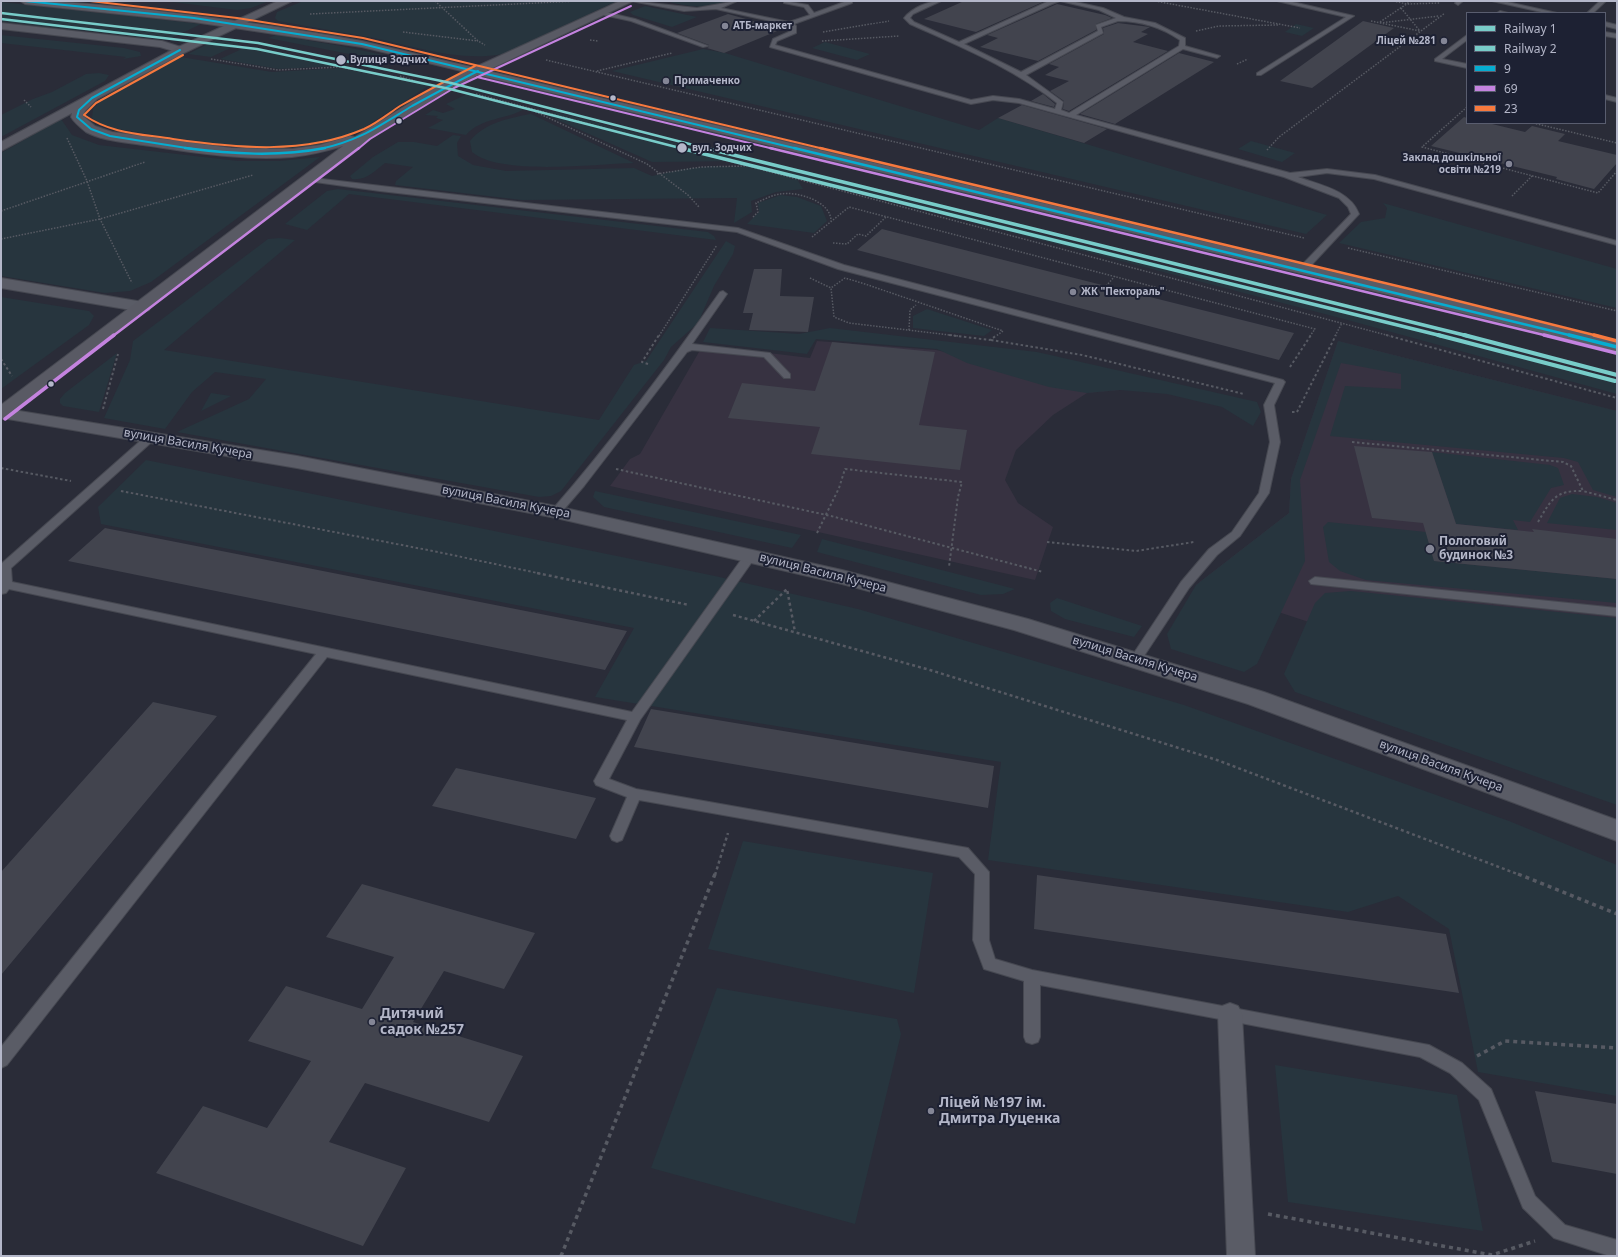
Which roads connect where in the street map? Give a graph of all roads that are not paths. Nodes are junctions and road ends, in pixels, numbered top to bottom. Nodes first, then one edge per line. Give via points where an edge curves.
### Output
1 (25, 1) edge
2 (287, 1) edge
3 (628, 1) edge
4 (634, 1) edge
5 (734, 1) edge
6 (938, 1) edge
7 (1058, 1) edge
8 (1062, 1) edge
9 (1280, 1) edge
10 (1495, 1) edge
11 (1604, 1) edge
12 (786, 2) edge
13 (850, 2) dead end
14 (719, 9) junction
15 (1549, 12) edge
16 (1591, 12) edge
17 (601, 13) junction
18 (814, 16) junction
19 (1125, 19) junction
20 (235, 24) junction
21 (789, 24) junction
22 (1606, 24) edge
23 (1, 26) edge
24 (1617, 27) edge
25 (1606, 34) edge
26 (1617, 36) edge
27 (1466, 38) edge
28 (959, 44) junction
29 (705, 46) road end
30 (1182, 47) junction
31 (176, 53) junction
32 (1217, 56) dead end
33 (1466, 66) edge
34 (478, 71) junction
35 (1022, 74) junction
36 (1259, 74) dead end
37 (1606, 97) edge
38 (92, 98) junction
39 (1617, 100) edge
40 (1057, 111) junction
41 (1070, 115) junction
42 (367, 134) junction
43 (1, 147) edge
44 (1287, 176) junction
45 (308, 179) junction
46 (1617, 243) edge
47 (1302, 270) junction
48 (1, 283) edge
49 (724, 294) dead end
50 (143, 307) junction
51 (1617, 347) edge
52 (684, 350) junction
53 (787, 376) dead end
54 (2, 414) edge
55 (151, 437) junction
56 (556, 512) junction
57 (740, 553) junction
58 (1315, 581) dead end
59 (4, 588) edge
60 (1617, 612) edge
61 (324, 652) junction
62 (1136, 659) junction
63 (635, 717) junction
64 (635, 794) junction
65 (1617, 831) edge
66 (617, 836) dead end
67 (1032, 977) junction
68 (1230, 1014) junction
69 (1032, 1037) dead end
70 (1, 1060) edge
71 (1617, 1249) edge
72 (1241, 1256) edge

1 - 20 street
2 - 20 main road
3 - 17 main road
4 - 14 lane via 694,10
5 - 14 lane
6 - 28 lane via 911,13 906,18
7 - 28 lane
8 - 19 lane via 1101,9
9 - 36 lane via 1351,16
10 - 15 lane
11 - 16 lane
12 - 18 lane via 806,6
13 - 18 lane
14 - 21 lane
17 - 29 lane via 633,20
17 - 34 main road
18 - 21 lane
19 - 30 lane via 1173,32 1183,39
19 - 35 lane via 1103,22 1098,26 1101,32
20 - 31 main road
20 - 34 street via 362,44
21 - 40 lane via 794,32 775,40 772,46 970,102 993,98 1019,101
22 - 24 lane
23 - 31 street via 162,44
25 - 26 lane
27 - 33 lane via 1437,60
28 - 35 lane
30 - 32 lane
30 - 41 lane
31 - 38 main road
34 - 42 main road via 444,87
34 - 47 street
35 - 40 lane via 1061,103
37 - 39 lane
38 - 42 main road via 79,110 77,117 91,129 110,136 237,152 299,153 321,150
38 - 43 main road
40 - 41 lane
41 - 44 lane
42 - 45 main road
44 - 46 lane via 1327,171 1351,172
44 - 47 lane via 1342,196 1352,206 1355,214
45 - 50 main road
45 - 62 lane via 738,230 841,267 1280,382 1271,405 1275,442 1264,493 1236,534 1213,552 1185,585
47 - 51 street
48 - 50 street
49 - 52 lane
50 - 54 main road
52 - 53 lane via 691,347 766,355
52 - 56 lane
54 - 55 street, вулиця Василя Кучера
55 - 56 street, вулиця Василя Кучера via 297,462
55 - 59 lane via 5,567
56 - 57 street, вулиця Василя Кучера
57 - 62 street, вулиця Василя Кучера via 1020,624
57 - 63 lane via 711,610
58 - 60 lane
59 - 61 lane
61 - 63 lane
61 - 70 lane
62 - 65 street, вулиця Василя Кучера via 1256,698
63 - 64 lane via 601,781
64 - 66 lane
64 - 67 lane via 963,852 982,872 981,940 989,964
67 - 68 lane
67 - 69 lane
68 - 71 lane via 1423,1050 1456,1068 1485,1095 1529,1202 1560,1232
68 - 72 street

